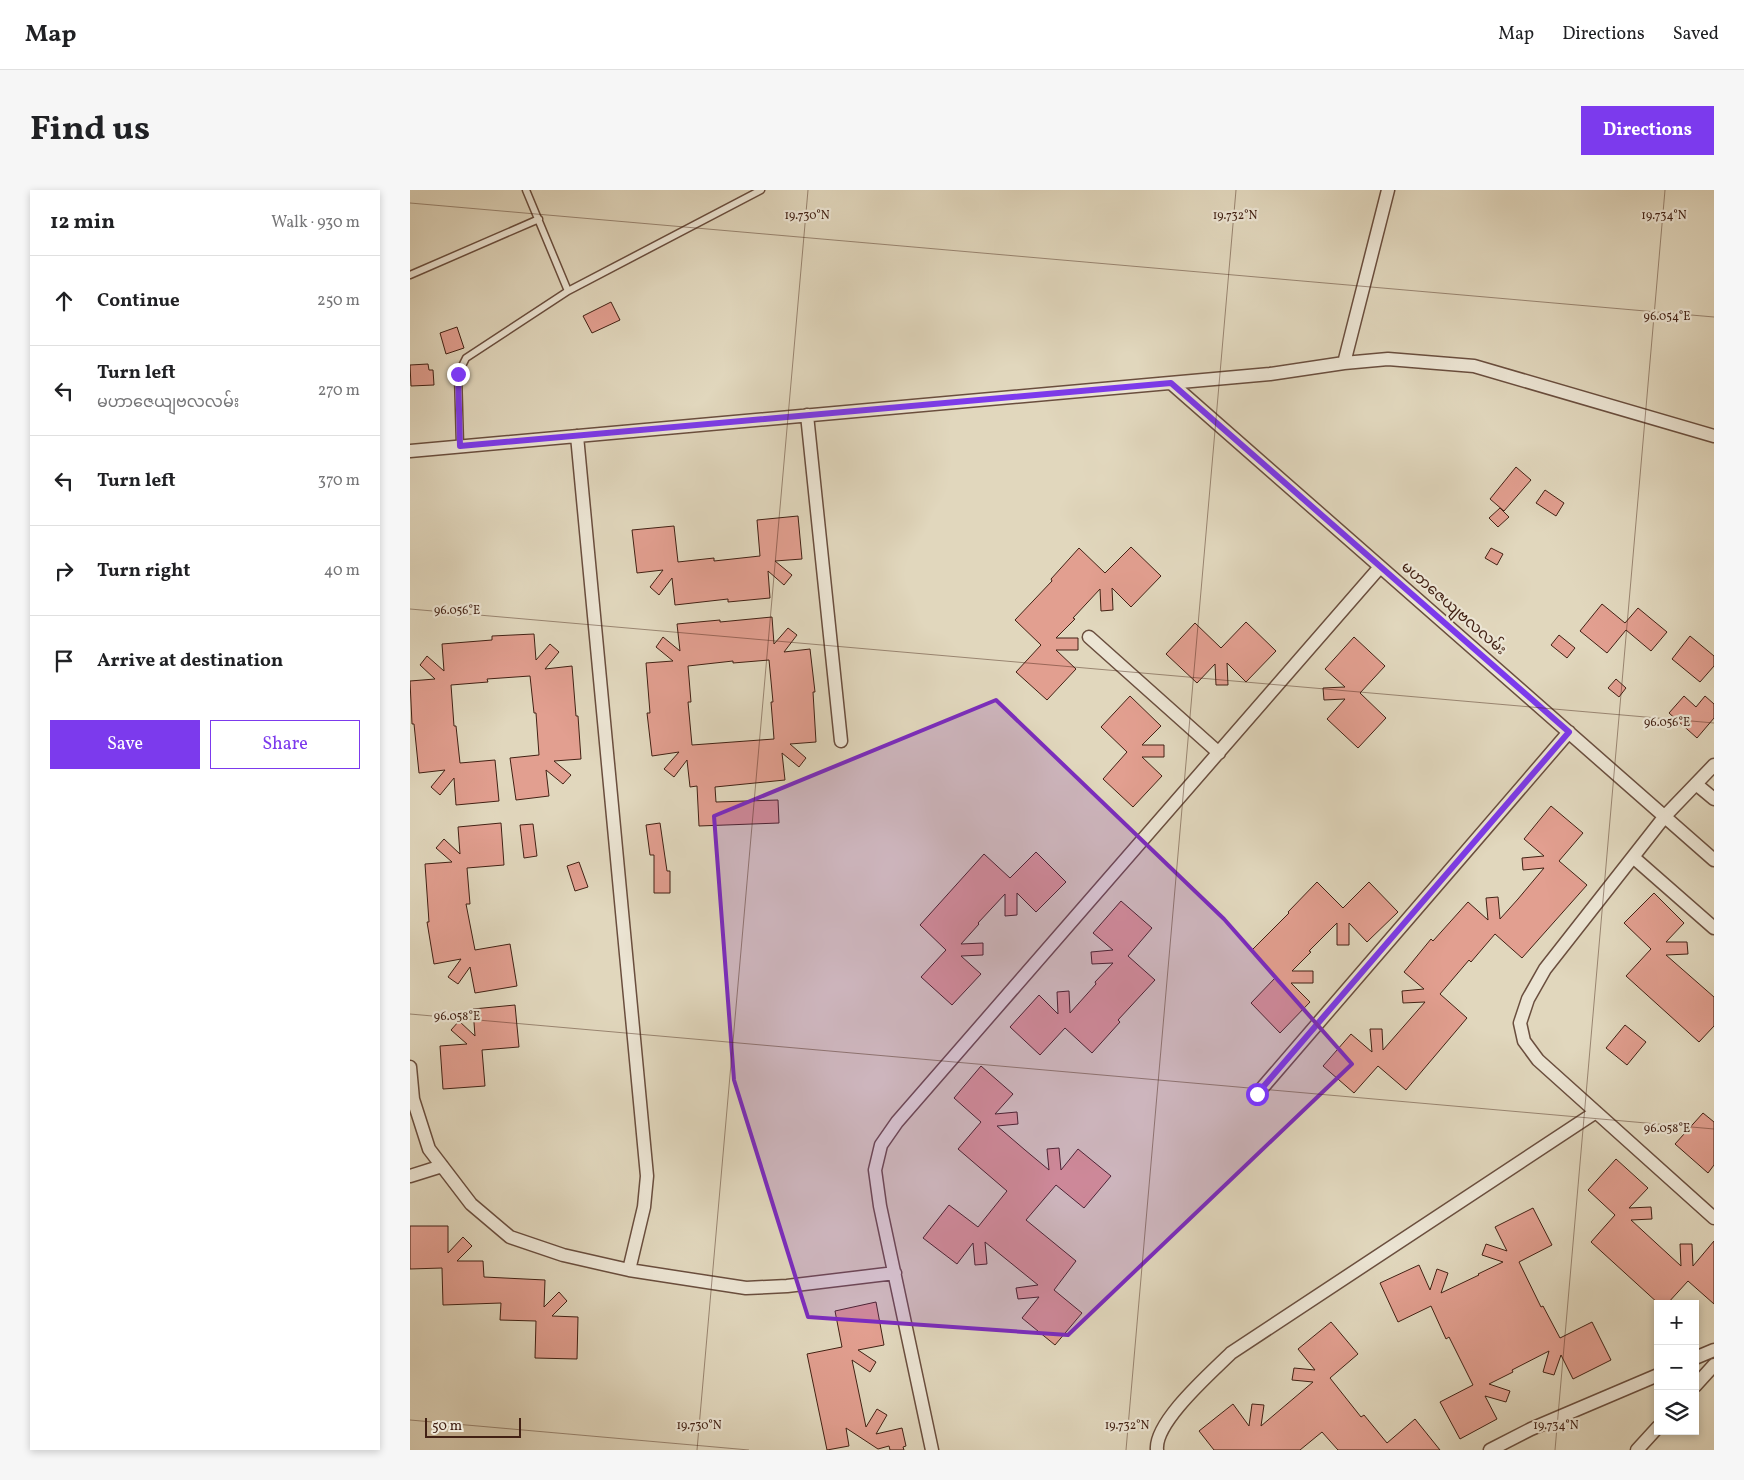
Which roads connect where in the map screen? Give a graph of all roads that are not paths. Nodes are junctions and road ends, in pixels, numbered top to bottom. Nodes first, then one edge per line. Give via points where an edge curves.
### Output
1 (526, 190) edge
2 (761, 190) edge
3 (1388, 190) edge
4 (539, 219) junction
5 (410, 275) edge
6 (568, 291) junction
7 (1344, 363) junction
8 (1171, 383) junction
9 (807, 416) junction
10 (578, 436) junction
11 (1714, 436) edge
12 (460, 446) junction
13 (410, 451) edge
14 (1380, 567) junction
15 (1089, 637) dead end
16 (1569, 732) junction
17 (841, 741) dead end
18 (1219, 753) junction
19 (1714, 765) edge
20 (1696, 784) junction
21 (1714, 799) edge
22 (1665, 816) junction
23 (1633, 858) junction
24 (1714, 860) edge
25 (1714, 928) edge
26 (410, 1067) edge
27 (1257, 1094) dead end
28 (1596, 1112) junction
29 (442, 1166) junction
30 (410, 1176) edge
31 (1714, 1218) edge
32 (629, 1270) junction
33 (894, 1273) junction
34 (1714, 1350) edge
35 (1699, 1356) edge
36 (1714, 1365) edge
37 (1654, 1377) edge
38 (1699, 1382) edge
39 (1654, 1431) edge
40 (932, 1450) edge
41 (1157, 1450) edge
42 (1490, 1450) edge
43 (1637, 1450) edge

1 - 4 lane
2 - 6 lane
3 - 7 street
4 - 5 lane
4 - 6 lane
6 - 12 lane via 466,358 458,374
7 - 8 street
7 - 11 street via 1388,359 1474,366
8 - 9 street
8 - 14 street, မဟာဇေယျဗလလမ်း
9 - 10 street
9 - 17 street
10 - 12 street
10 - 32 street via 647,1176 644,1207
12 - 13 street
14 - 16 street, မဟာဇေယျဗလလမ်း
14 - 18 street
15 - 18 street
16 - 22 street, မဟာဇေယျဗလလမ်း
16 - 27 street
18 - 33 street via 897,1122 882,1145 875,1170
19 - 20 street
20 - 21 street
20 - 22 street
22 - 23 street
22 - 24 street, မဟာဇေယျဗလလမ်း
23 - 25 street
23 - 28 street via 1545,969 1528,999 1520,1023 1524,1041 1538,1060
26 - 29 street via 413,1098 426,1140
28 - 31 street
28 - 41 street via 1232,1353 1167,1420 1156,1444
29 - 30 street
29 - 32 street via 471,1204 510,1237 563,1255
32 - 33 street via 746,1288
33 - 40 street
34 - 35 street
36 - 38 street
37 - 42 street
39 - 43 street

